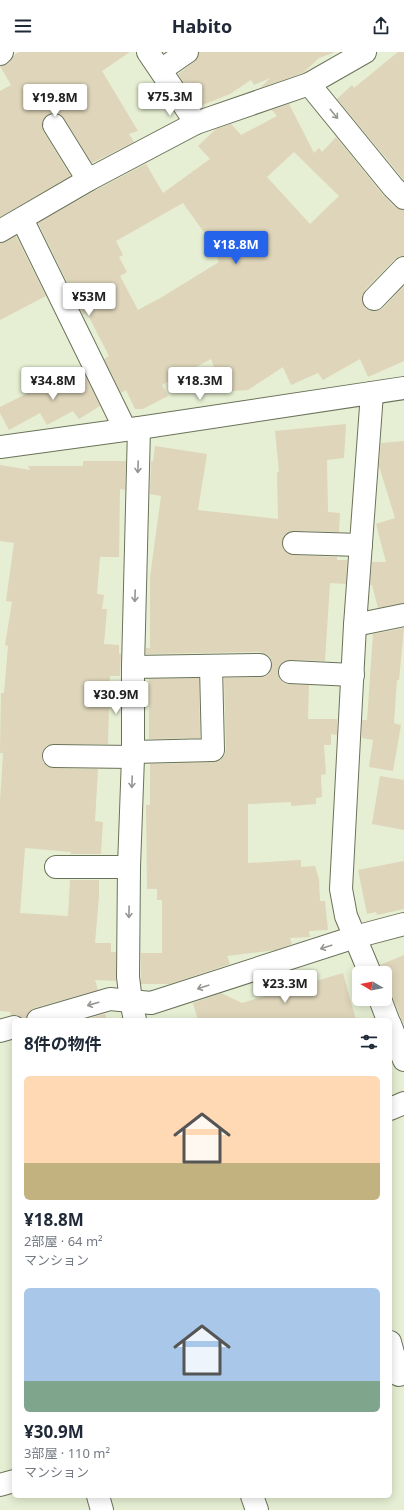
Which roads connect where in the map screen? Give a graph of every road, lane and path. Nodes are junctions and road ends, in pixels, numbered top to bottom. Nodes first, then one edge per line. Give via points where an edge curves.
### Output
1 (148, 52) edge
2 (187, 52) edge
3 (365, 52) edge
4 (161, 70) junction
5 (309, 84) junction
6 (196, 123) junction
7 (54, 125) dead end
8 (88, 180) junction
9 (404, 198) edge
10 (22, 219) junction
11 (0, 232) edge
12 (404, 268) edge
13 (374, 298) dead end
14 (404, 388) edge
15 (372, 393) junction
16 (132, 428) junction
17 (0, 447) edge
18 (294, 543) dead end
19 (361, 545) junction
20 (404, 615) edge
21 (355, 625) junction
22 (260, 665) dead end
23 (133, 667) junction
24 (211, 667) junction
25 (290, 672) dead end
26 (353, 675) junction
27 (133, 755) junction
28 (54, 756) dead end
29 (56, 867) dead end
30 (129, 868) junction
31 (404, 924) edge
32 (355, 937) junction
33 (367, 966) edge
34 (383, 1006) edge
35 (133, 1010) edge
36 (45, 1018) edge
37 (387, 1018) edge
38 (12, 1028) edge
39 (392, 1029) edge
40 (0, 1031) edge
41 (404, 1060) edge
42 (404, 1103) edge
43 (392, 1108) edge
44 (392, 1350) edge
45 (398, 1375) edge
46 (12, 1482) edge
47 (0, 1485) edge
48 (99, 1498) edge
49 (253, 1498) edge
50 (102, 1510) edge
51 (257, 1510) edge

1 - 4 street
2 - 4 street
3 - 5 street
4 - 6 street
5 - 6 street
5 -> 9 street
6 - 8 street
7 - 8 street
8 - 10 street
10 - 11 street
10 - 16 street
12 - 13 street
14 - 15 street
15 - 16 street
15 - 19 street
16 - 17 street
16 -> 23 street
18 - 19 street
19 - 21 street
20 - 21 street
21 - 26 street
22 - 24 street
23 - 24 street
23 - 27 street
24 - 27 street via 213,750
25 - 26 street
26 - 32 street via 341,889 346,916
27 - 28 street
27 -> 30 street
29 - 30 street
30 -> 35 street via 128,977
31 - 32 street
32 - 33 street
32 -> 35 street
34 - 37 street
35 -> 36 street via 110,999
38 - 40 street
39 - 41 street
42 - 43 street
44 - 45 street
46 - 47 street
48 - 50 street
49 - 51 street

